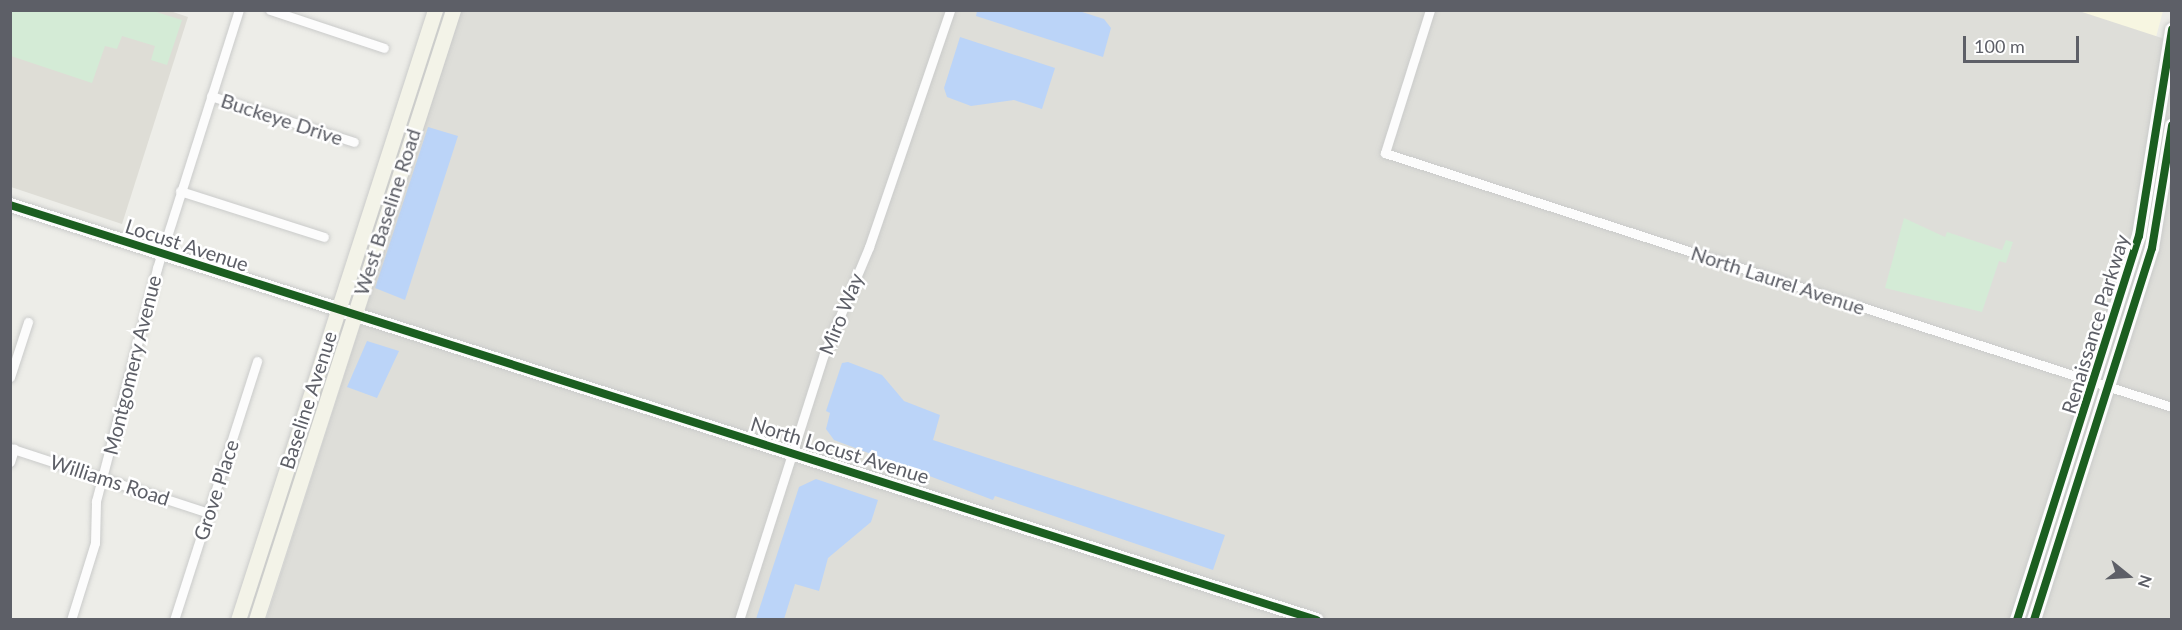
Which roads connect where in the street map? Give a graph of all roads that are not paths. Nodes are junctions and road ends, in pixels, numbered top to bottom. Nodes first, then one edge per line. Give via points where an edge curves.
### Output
1 (239, 10) edge
2 (270, 10) edge
3 (435, 10) edge
4 (453, 10) edge
5 (950, 10) edge
6 (1430, 10) edge
7 (2172, 30) edge
8 (384, 48) dead end
9 (211, 96) junction
10 (2172, 126) edge
11 (354, 142) dead end
12 (180, 191) junction
13 (10, 205) edge
14 (324, 237) dead end
15 (161, 254) junction
16 (337, 310) junction
17 (353, 315) junction
18 (28, 322) dead end
19 (257, 361) dead end
20 (10, 377) edge
21 (2101, 387) junction
22 (2172, 407) edge
23 (12, 449) edge
24 (793, 453) junction
25 (10, 462) edge
26 (103, 477) junction
27 (209, 513) junction
28 (71, 620) edge
29 (174, 620) edge
30 (238, 620) edge
31 (256, 620) edge
32 (739, 620) edge
33 (1317, 620) edge
34 (2017, 620) edge
35 (2034, 620) edge

1 - 9 street, Montgomery Avenue
2 - 8 street
3 - 16 main road, Baseline Avenue
4 - 17 main road, West Baseline Road
5 - 24 street, Miro Way
6 - 21 street, North Laurel Avenue via 1385,153
7 - 21 street, Renaissance Parkway via 2139,236
9 - 11 street, Buckeye Drive
9 - 12 street, Montgomery Avenue
10 - 21 street, Renaissance Parkway via 2154,236
12 - 14 street
12 - 15 street, Montgomery Avenue
13 - 15 street, Locust Avenue
15 - 16 street, Locust Avenue
15 - 26 street, Montgomery Avenue
16 - 17 street, Locust Avenue
16 - 30 main road, Baseline Avenue
17 - 24 street, North Locust Avenue
17 - 31 main road, West Baseline Road
18 - 20 street
19 - 27 street, Grove Place
21 - 22 street, North Laurel Avenue
21 - 34 street, Renaissance Parkway
21 - 35 street, Renaissance Parkway
23 - 25 street
23 - 26 street, Williams Road
24 - 32 street, Miro Way
24 - 33 street, North Locust Avenue
26 - 27 street, Williams Road
26 - 28 street, Montgomery Avenue via 96,501 95,543
27 - 29 street, Grove Place

